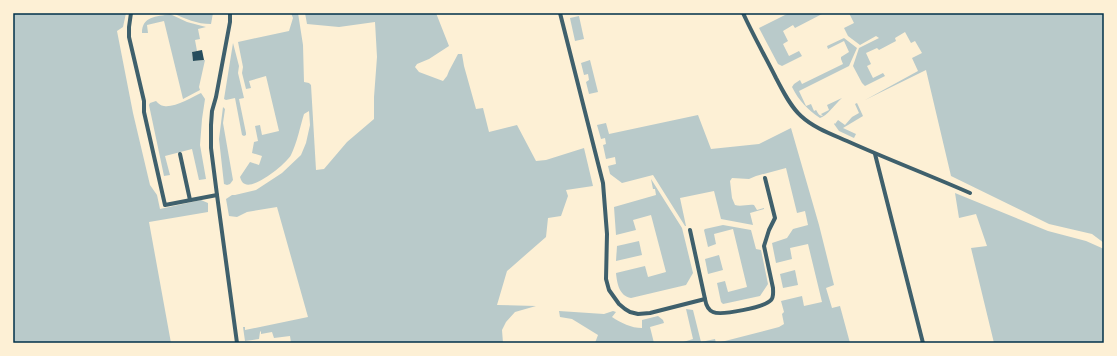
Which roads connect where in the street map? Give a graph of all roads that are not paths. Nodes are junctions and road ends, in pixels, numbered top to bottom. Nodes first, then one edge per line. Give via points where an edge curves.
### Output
1 (132, 13) edge
2 (230, 13) edge
3 (560, 13) edge
4 (743, 13) edge
5 (180, 154) dead end
6 (875, 154) junction
7 (765, 178) dead end
8 (970, 193) dead end
9 (217, 195) junction
10 (190, 200) junction
11 (690, 230) dead end
12 (705, 299) junction
13 (237, 343) edge
14 (923, 343) edge

1 - 10 street via 129,37 165,204
2 - 9 street via 212,111 211,148
3 - 12 street via 603,183 607,234 606,279 609,290 625,309 638,314
4 - 6 street via 779,83 801,116 816,126
5 - 10 street
6 - 8 street
6 - 14 street
7 - 12 street via 775,218 764,246 774,295 765,305 727,314 713,313
9 - 10 street
9 - 13 street
11 - 12 street

